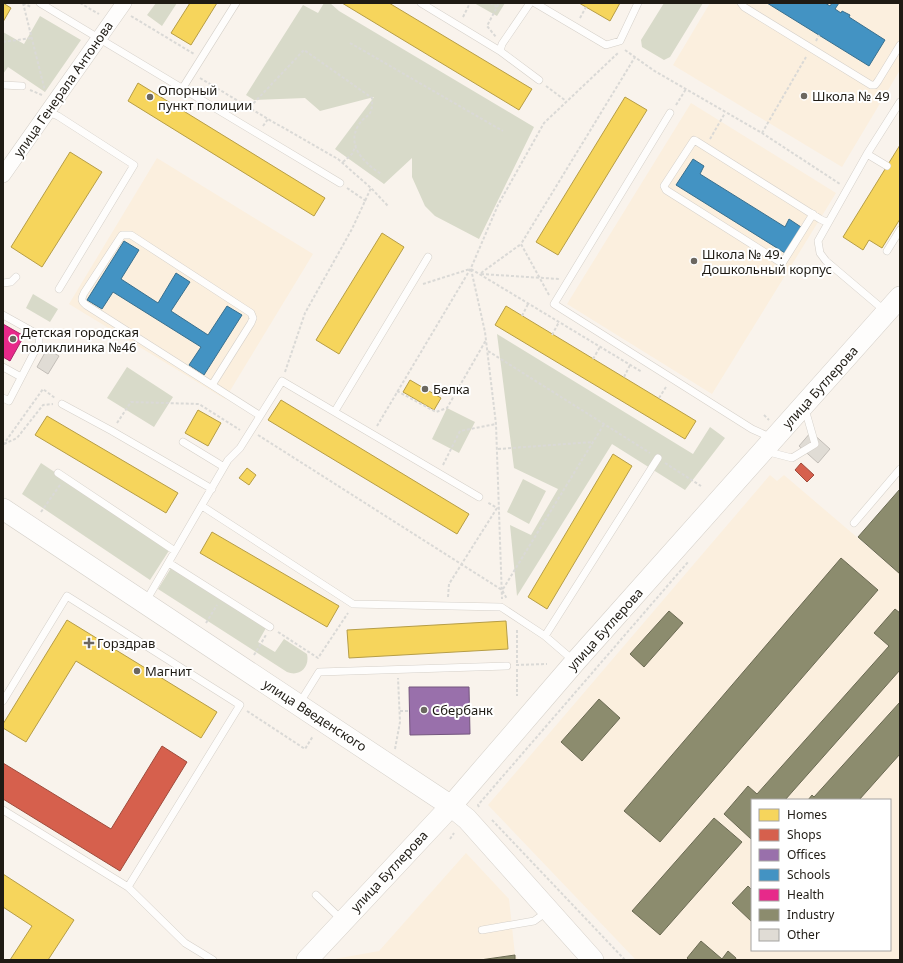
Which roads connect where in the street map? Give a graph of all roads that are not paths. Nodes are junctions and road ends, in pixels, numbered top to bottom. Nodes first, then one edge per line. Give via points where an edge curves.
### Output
1 (40, 3) edge
2 (236, 3) edge
3 (421, 3) edge
4 (530, 3) edge
5 (535, 3) edge
6 (638, 3) edge
7 (741, 3) edge
8 (127, 9) edge
9 (98, 39) junction
10 (900, 45) edge
11 (500, 51) junction
12 (539, 80) road end
13 (3, 85) edge
14 (22, 86) road end
15 (182, 89) junction
16 (900, 102) edge
17 (48, 112) junction
18 (670, 114) road end
19 (867, 154) junction
20 (886, 166) dead end
21 (3, 175) edge
22 (340, 183) road end
23 (813, 214) junction
24 (828, 223) junction
25 (900, 230) edge
26 (887, 251) dead end
27 (428, 258) dead end
28 (16, 277) dead end
29 (3, 283) edge
30 (59, 289) dead end
31 (900, 297) edge
32 (886, 312) junction
33 (3, 315) edge
34 (3, 367) edge
35 (21, 377) junction
36 (212, 385) junction
37 (3, 398) edge
38 (62, 404) road end
39 (803, 405) junction
40 (335, 411) junction
41 (259, 415) junction
42 (183, 442) dead end
43 (769, 444) junction
44 (658, 458) road end
45 (224, 467) junction
46 (900, 470) edge
47 (58, 473) dead end
48 (212, 489) junction
49 (479, 497) road end
50 (202, 506) junction
51 (3, 508) edge
52 (854, 523) dead end
53 (176, 551) junction
54 (169, 563) junction
55 (145, 603) junction
56 (270, 627) road end
57 (545, 636) junction
58 (575, 662) junction
59 (507, 666) road end
60 (3, 701) edge
61 (299, 705) junction
62 (451, 806) junction
63 (3, 810) edge
64 (128, 887) junction
65 (316, 896) dead end
66 (548, 910) junction
67 (343, 921) junction
68 (482, 930) dead end
69 (213, 960) edge
70 (307, 960) edge
71 (593, 960) edge

1 - 9 lane
2 - 15 lane
3 - 11 lane
4 - 11 lane via 502,44
5 - 6 lane via 606,45 620,41
7 - 10 lane via 871,85 878,81
8 - 9 street, улица Генерала Антонова
9 - 15 lane
9 - 17 street, улица Генерала Антонова
11 - 12 lane
13 - 14 lane
15 - 22 lane
16 - 19 lane
17 - 21 street, улица Генерала Антонова
17 - 30 lane via 134,165
18 - 43 lane via 554,304 752,429
19 - 20 lane
19 - 24 lane
23 - 23 lane via 782,263 666,190 664,186 692,141 696,140
23 - 24 lane
24 - 32 lane via 818,241 820,253
25 - 26 lane
27 - 40 lane
28 - 29 lane via 11,282
31 - 32 street, улица Бутлерова
32 - 39 street, улица Бутлерова
33 - 35 lane via 39,335 39,343
34 - 35 lane
35 - 37 lane via 8,401
36 - 36 lane via 83,302 84,293 122,235 131,235 251,312 251,323
36 - 41 lane
38 - 48 lane
39 - 43 street, улица Бутлерова
39 - 43 lane via 815,444 792,458 780,456
40 - 41 lane via 282,381
40 - 49 lane
41 - 45 lane
42 - 45 lane
43 - 58 street, улица Бутлерова
44 - 57 lane
45 - 48 lane
46 - 52 lane
47 - 53 lane
48 - 50 lane
50 - 53 lane
50 - 57 lane via 353,604 501,607
51 - 55 street, улица Введенского
53 - 54 lane
54 - 55 lane
54 - 56 lane
55 - 61 street, улица Введенского
57 - 58 lane
58 - 62 street, улица Бутлерова
59 - 61 lane via 319,672
60 - 64 lane via 67,596 240,705
61 - 62 street, улица Введенского
62 - 66 street, улица Введенского via 467,819
62 - 67 street, улица Бутлерова
63 - 64 lane
64 - 69 lane via 185,943
65 - 67 lane
66 - 68 lane via 534,922
66 - 71 street, улица Введенского
67 - 70 street, улица Бутлерова

